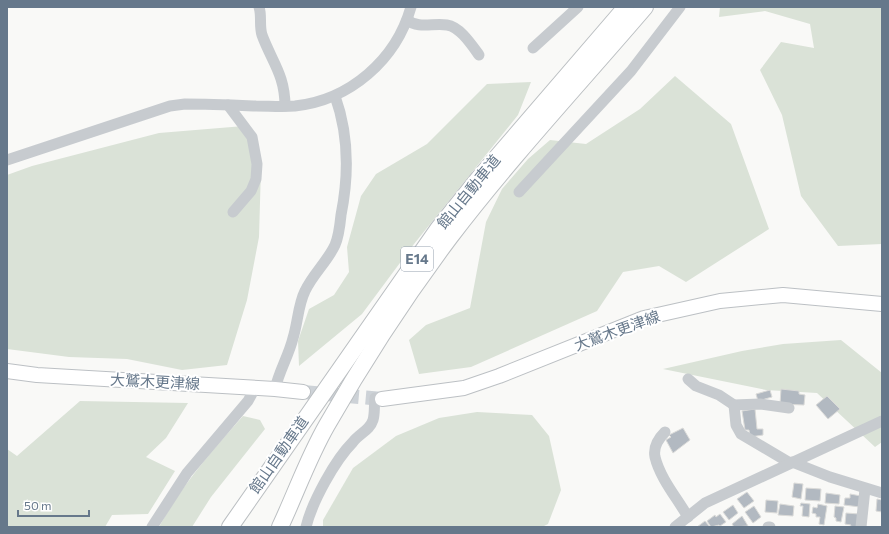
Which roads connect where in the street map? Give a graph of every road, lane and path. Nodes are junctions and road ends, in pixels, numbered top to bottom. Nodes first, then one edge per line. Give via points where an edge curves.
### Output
1 (259, 7) edge
2 (411, 7) edge
3 (578, 7) edge
4 (626, 7) edge
5 (645, 7) edge
6 (680, 7) edge
7 (407, 20) junction
8 (533, 48) dead end
9 (479, 55) dead end
10 (334, 96) junction
11 (228, 105) junction
12 (285, 106) junction
13 (7, 160) edge
14 (519, 192) dead end
15 (233, 212) dead end
16 (882, 304) edge
17 (7, 371) edge
18 (688, 379) dead end
19 (255, 388) junction
20 (275, 389) junction
21 (302, 392) tunnel mouth
22 (378, 399) joint
23 (734, 405) junction
24 (789, 408) dead end
25 (882, 421) edge
26 (665, 432) dead end
27 (791, 462) junction
28 (865, 489) junction
29 (882, 493) edge
30 (688, 517) junction
31 (152, 527) edge
32 (230, 527) edge
33 (280, 527) edge
34 (306, 527) edge
35 (675, 527) edge
36 (861, 527) edge

1 - 12 street via 262,34 281,74
2 - 7 street
3 - 8 street
4 - 32 highway, 館山自動車道 / E14 via 438,229
5 - 33 highway, 館山自動車道 / E14 via 490,187 414,286 327,424
6 - 14 street via 631,71
7 - 9 street via 414,26 454,27
7 - 10 street via 387,55 372,72
10 - 12 street via 316,103
10 - 20 street via 341,115 347,148 345,193 339,231 330,254 311,279 300,301 293,339
11 - 12 street
11 - 13 street via 170,106
11 - 15 street via 252,137 257,164 256,179 251,191
16 - 22 main road, 大鷲木更津線 via 783,295 720,301 644,318 464,388
17 - 19 main road, 大鷲木更津線
18 - 23 street via 696,386 719,395
19 - 20 main road, 大鷲木更津線
19 - 31 street via 248,401 187,472
20 - 21 main road, 大鷲木更津線
22 - 34 street via 372,423 352,442 325,483
23 - 24 street via 760,404
23 - 27 street via 736,425 741,434
25 - 27 street
26 - 30 street via 658,438 655,455 661,472
27 - 28 street
27 - 30 street via 705,503
28 - 29 street
28 - 36 street
30 - 35 street

